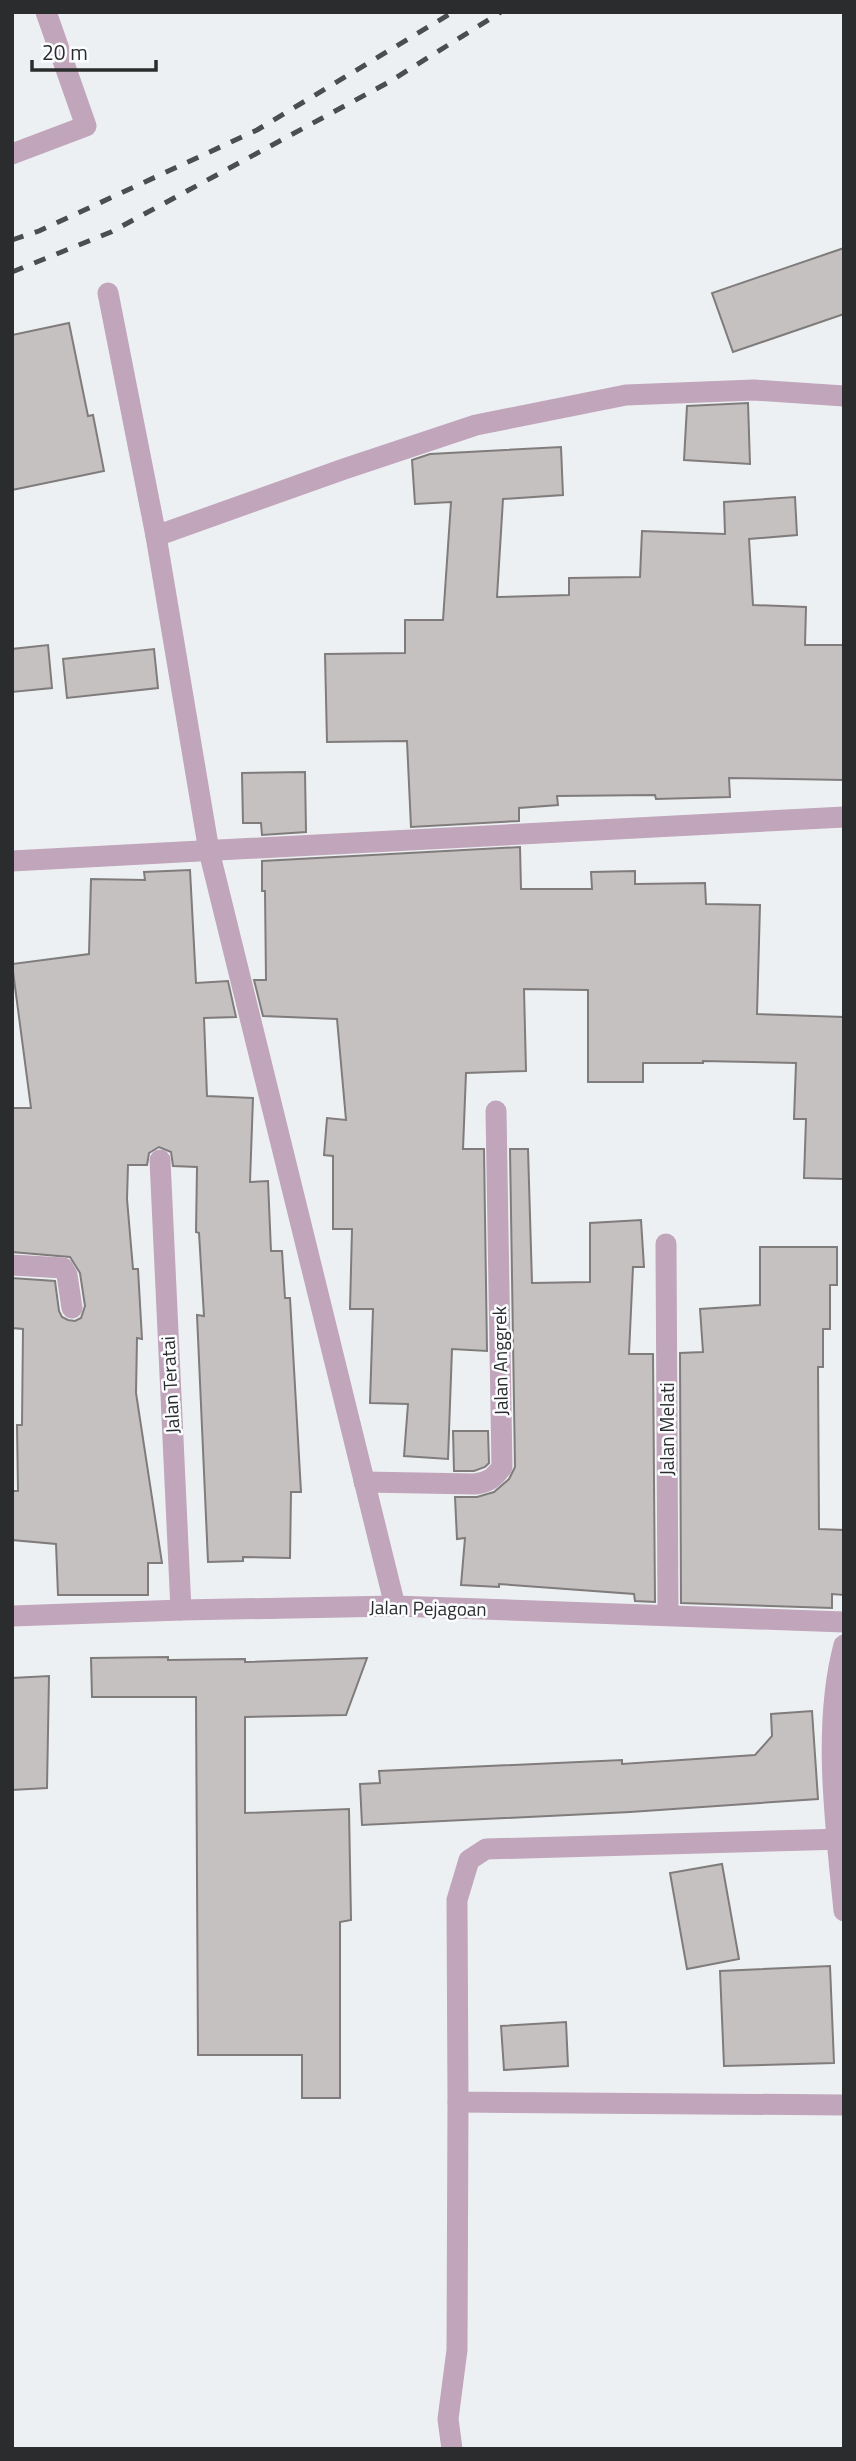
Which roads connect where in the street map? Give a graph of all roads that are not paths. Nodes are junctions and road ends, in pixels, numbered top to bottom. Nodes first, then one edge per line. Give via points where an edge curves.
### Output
1 (46, 12) edge
2 (12, 154) edge
3 (108, 293) dead end
4 (844, 396) edge
5 (156, 536) junction
6 (844, 817) edge
7 (209, 851) junction
8 (12, 862) edge
9 (496, 1111) dead end
10 (160, 1160) dead end
11 (666, 1244) dead end
12 (12, 1265) edge
13 (72, 1308) dead end
14 (364, 1482) junction
15 (394, 1606) junction
16 (181, 1610) junction
17 (668, 1615) junction
18 (12, 1616) edge
19 (844, 1622) edge
20 (844, 1645) edge
21 (841, 1839) edge
22 (844, 1911) edge
23 (458, 2102) junction
24 (844, 2105) edge
25 (452, 2449) edge

1 - 2 street via 86,126
3 - 5 street
4 - 5 street via 754,390 626,395 475,425
5 - 7 street
6 - 7 street
7 - 8 street
7 - 14 street
9 - 14 street, Jalan Anggrek via 502,1467 486,1483
10 - 16 street, Jalan Teratai
11 - 17 street, Jalan Melati
12 - 13 street via 63,1268
14 - 15 street
15 - 16 street, Jalan Pejagoan
15 - 17 street, Jalan Pejagoan
16 - 18 street, Jalan Pejagoan
17 - 19 street, Jalan Pejagoan
20 - 21 street via 832,1730
21 - 22 street
21 - 23 street via 486,1849 469,1860 457,1900
23 - 24 street
23 - 25 street via 457,2350 448,2419

